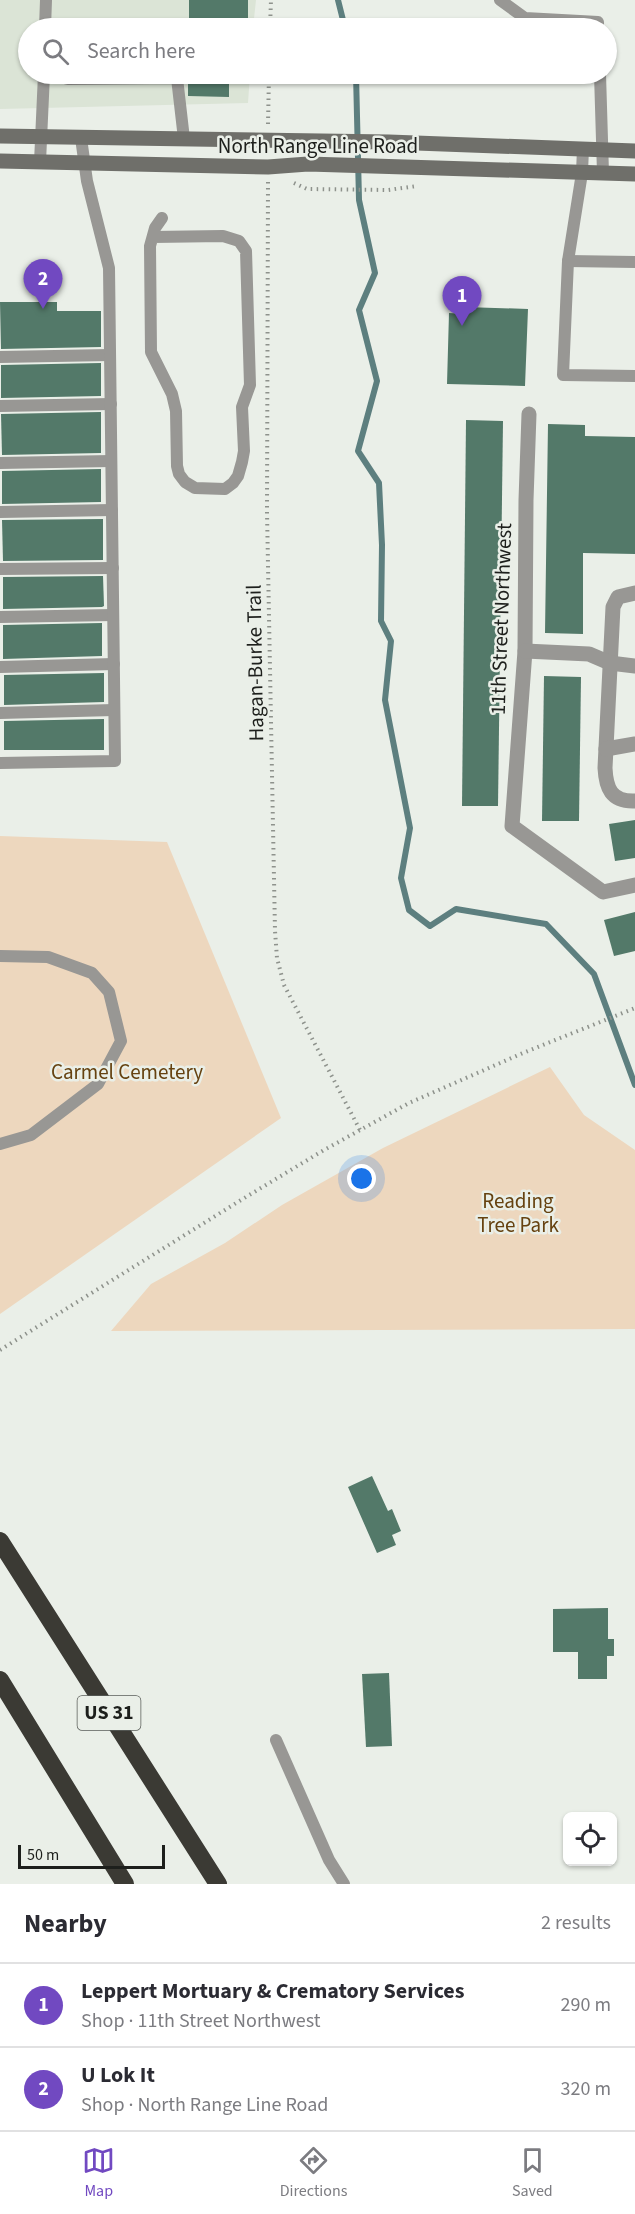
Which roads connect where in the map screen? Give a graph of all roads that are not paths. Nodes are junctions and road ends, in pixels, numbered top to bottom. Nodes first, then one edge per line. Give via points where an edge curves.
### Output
1 (45, 0) edge
2 (500, 0) edge
3 (45, 18) edge
4 (525, 18) edge
5 (44, 84) edge
6 (178, 84) edge
7 (600, 84) edge
8 (0, 136) edge
9 (41, 137) junction
10 (81, 138) junction
11 (184, 139) junction
12 (583, 148) junction
13 (603, 149) junction
14 (635, 151) edge
15 (0, 161) edge
16 (40, 162) junction
17 (84, 164) junction
18 (582, 173) junction
19 (603, 173) junction
20 (635, 174) edge
21 (162, 218) dead end
22 (153, 237) junction
23 (568, 261) junction
24 (635, 262) edge
25 (110, 355) junction
26 (0, 357) edge
27 (635, 376) edge
28 (111, 404) junction
29 (0, 406) edge
30 (529, 414) dead end
31 (111, 461) junction
32 (0, 463) edge
33 (112, 510) junction
34 (0, 512) edge
35 (113, 568) junction
36 (0, 569) edge
37 (635, 593) edge
38 (113, 615) junction
39 (0, 617) edge
40 (525, 651) junction
41 (610, 663) junction
42 (114, 664) junction
43 (635, 666) edge
44 (0, 667) edge
45 (114, 711) junction
46 (0, 713) edge
47 (635, 744) edge
48 (606, 749) junction
49 (0, 763) edge
50 (635, 801) edge
51 (635, 885) edge
52 (0, 956) edge
53 (0, 1144) edge
54 (0, 1541) edge
55 (0, 1680) edge
56 (276, 1740) dead end
57 (125, 1884) edge
58 (219, 1884) edge
59 (344, 1884) edge

1 - 3 lane
2 - 4 lane
5 - 9 lane
6 - 11 lane
7 - 13 lane
8 - 9 main road, North Range Line Road
9 - 10 main road, North Range Line Road
9 - 16 lane
10 - 11 main road, North Range Line Road
10 - 17 lane
11 - 12 main road, North Range Line Road
12 - 13 main road, North Range Line Road
12 - 18 lane
13 - 14 main road, North Range Line Road
13 - 19 lane
15 - 16 main road, North Range Line Road
16 - 17 main road, North Range Line Road
17 - 18 main road, North Range Line Road via 308,164
17 - 25 lane via 109,268
18 - 19 main road, North Range Line Road
18 - 23 lane
19 - 20 main road, North Range Line Road
21 - 22 lane
22 - 22 lane via 151,352 176,411 177,466 184,482 195,488 225,489 238,476 244,451 242,407 250,385 246,251 239,241 223,236
23 - 24 lane
23 - 27 lane via 563,375
25 - 26 lane
25 - 28 lane
28 - 29 lane
28 - 31 lane
30 - 40 street, 11th Street Northwest
31 - 32 lane
31 - 33 lane
33 - 34 lane
33 - 35 lane
35 - 36 lane
35 - 38 lane
37 - 41 street via 623,595 615,602
38 - 39 lane
38 - 42 lane
40 - 41 street via 589,654
40 - 51 street, 11th Street Northwest via 512,826 603,892
41 - 43 street
41 - 48 street
42 - 44 lane
42 - 45 lane
45 - 46 lane
45 - 49 lane via 115,761
47 - 48 street
48 - 50 street via 608,789 621,799
52 - 53 lane via 48,957 92,974 109,992 121,1041 98,1084 31,1135
54 - 58 highway, US 31
55 - 57 highway
56 - 59 lane via 329,1860

